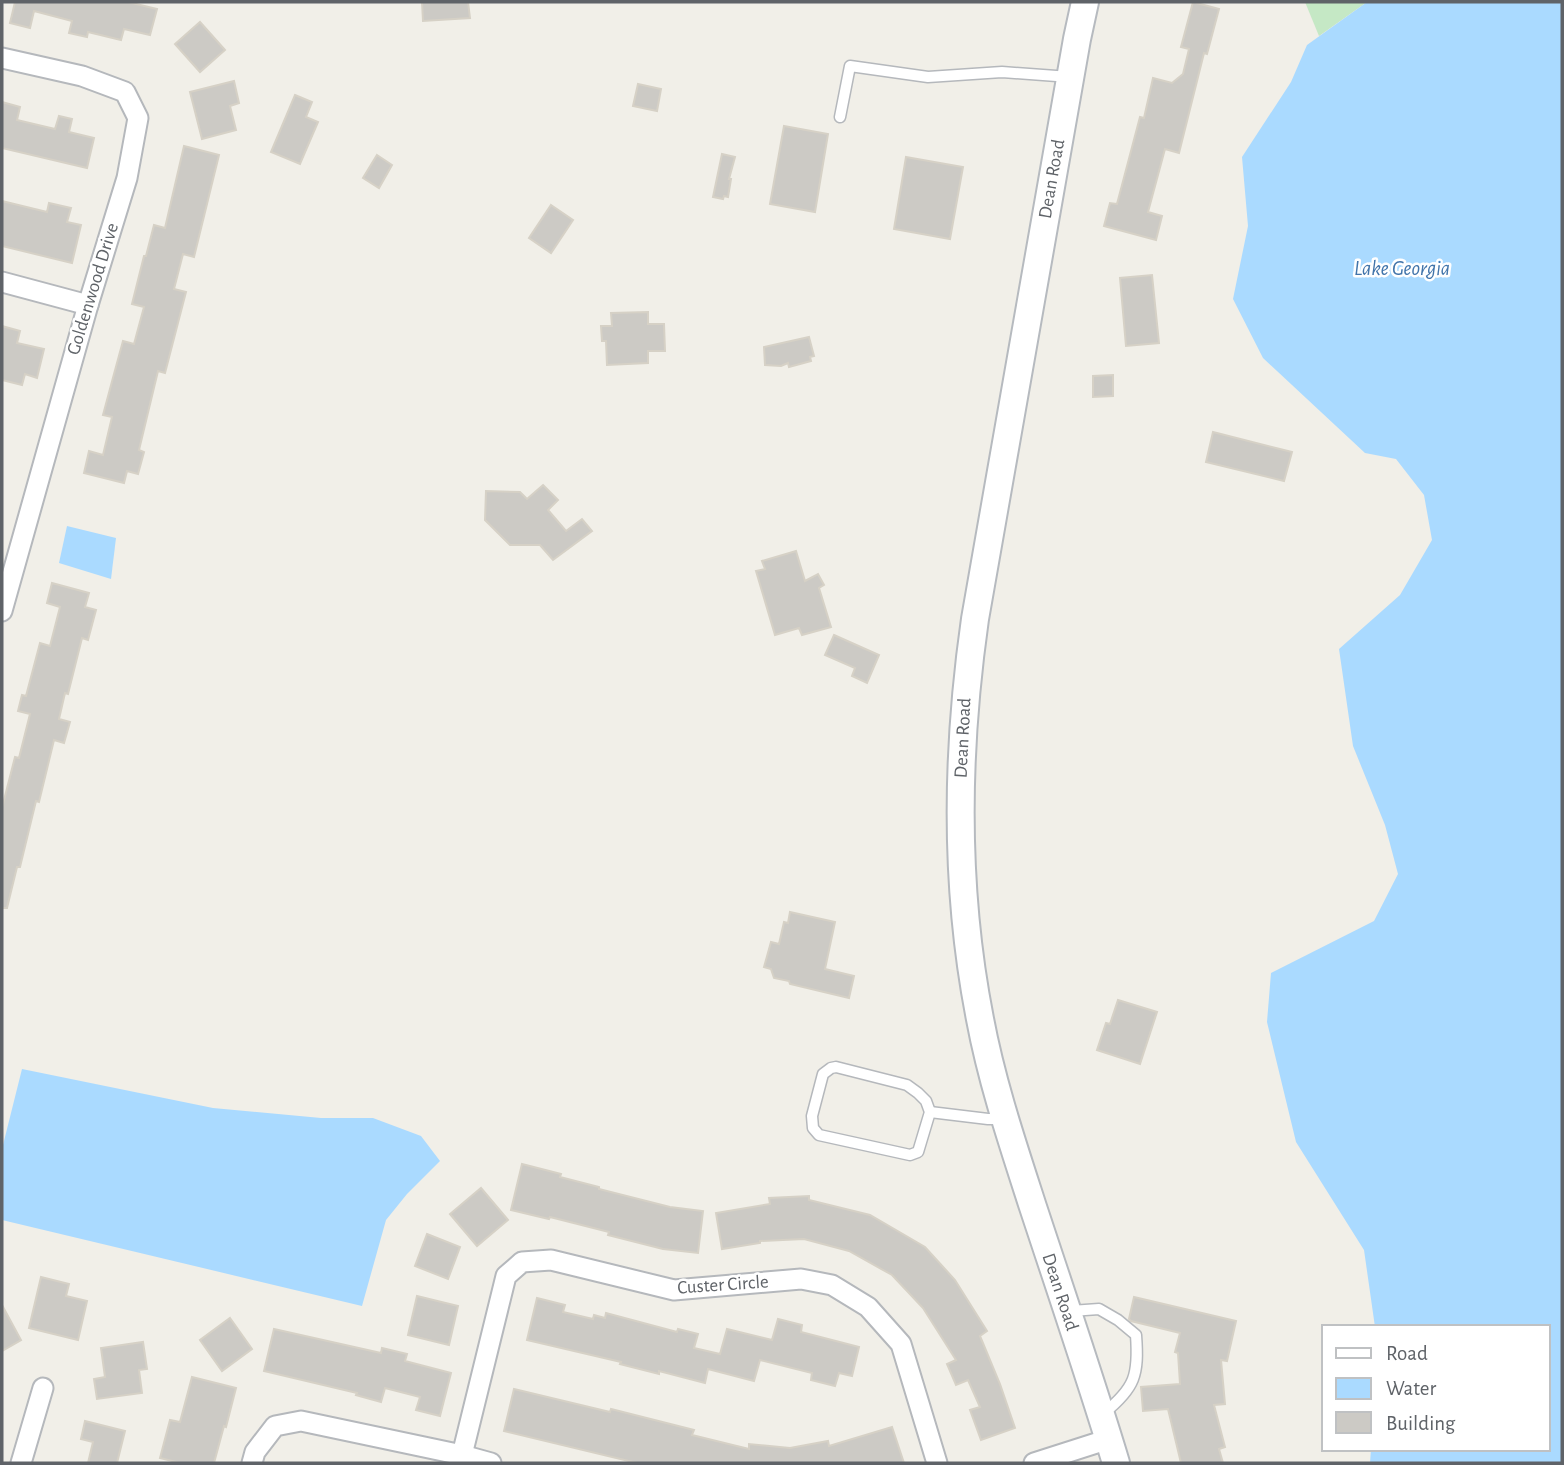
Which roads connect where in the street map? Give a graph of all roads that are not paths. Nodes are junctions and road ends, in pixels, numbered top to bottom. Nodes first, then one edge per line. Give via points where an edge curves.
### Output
1 (1085, 2) edge
2 (2, 58) edge
3 (1070, 77) junction
4 (840, 117) dead end
5 (2, 282) edge
6 (88, 305) junction
7 (2, 611) edge
8 (930, 1112) junction
9 (1005, 1119) junction
10 (1067, 1311) junction
11 (43, 1388) dead end
12 (1108, 1439) edge
13 (462, 1455) junction
14 (21, 1463) edge
15 (252, 1463) edge
16 (491, 1463) edge
17 (937, 1463) edge
18 (1034, 1463) edge

1 - 3 main road, Dean Road
2 - 6 street, Goldenwood Drive via 82,76 125,92 138,118 127,178
3 - 4 lane via 1002,72 928,77 850,66
3 - 9 main road, Dean Road via 979,596 963,721 960,812 966,928 980,1020
5 - 6 street
6 - 7 street, Goldenwood Drive
8 - 8 lane via 926,1101 906,1085 836,1067 823,1074 813,1128 819,1135 910,1155 918,1152
8 - 9 lane
9 - 10 main road, Dean Road
10 - 12 main road, Dean Road
10 - 12 lane via 1098,1309 1136,1335 1133,1383 1121,1399
11 - 14 street
12 - 18 street
13 - 15 street via 301,1421 275,1426
13 - 16 street
13 - 17 street, Custer Circle via 506,1276 522,1262 551,1260 674,1290 801,1279 832,1285 868,1307 901,1344

